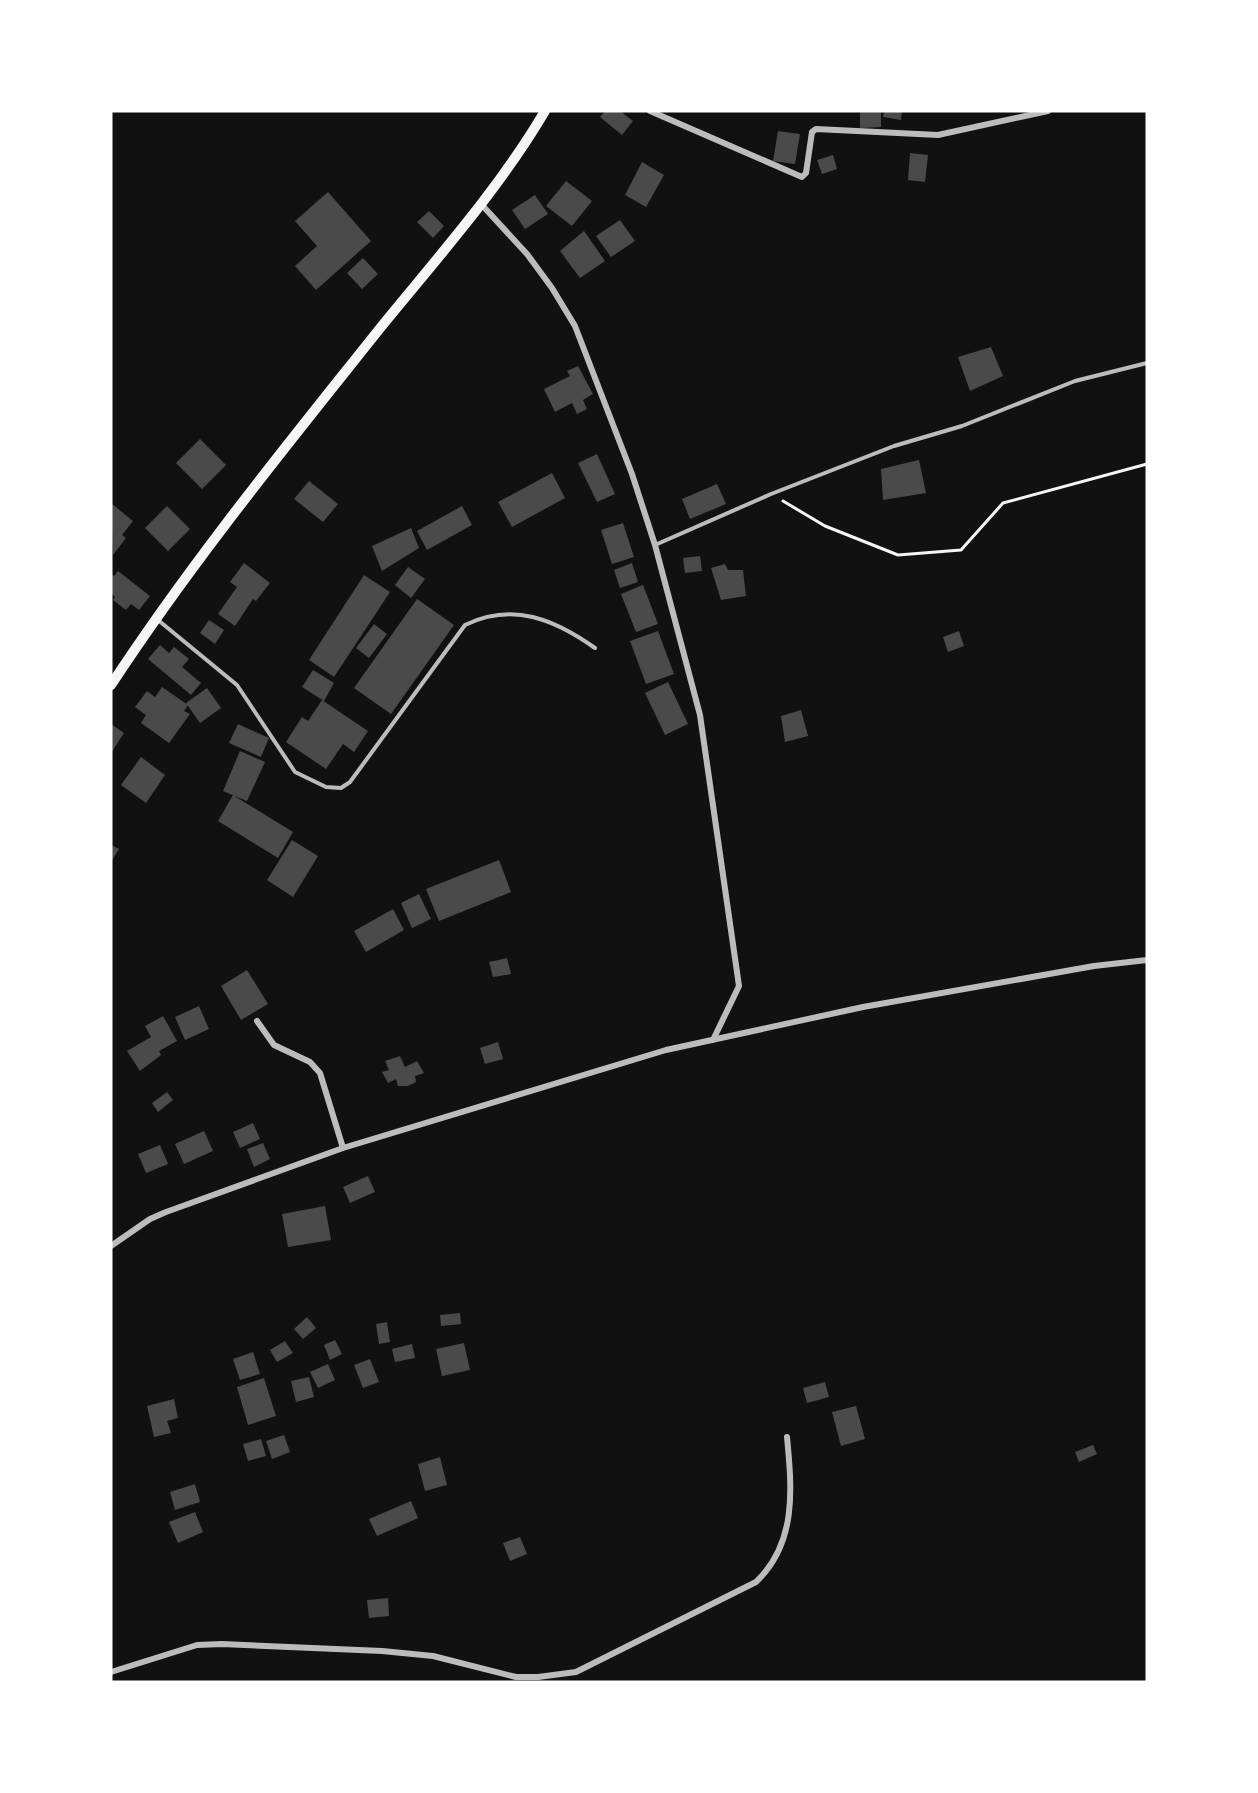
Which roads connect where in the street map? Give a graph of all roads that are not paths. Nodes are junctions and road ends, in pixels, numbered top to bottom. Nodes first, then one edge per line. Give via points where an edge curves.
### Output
1 (545, 111) edge
2 (650, 111) edge
3 (1048, 111) edge
4 (481, 204) junction
5 (1147, 363) edge
6 (655, 545) junction
7 (155, 617) junction
8 (595, 648) dead end
9 (111, 685) edge
10 (1147, 960) edge
11 (257, 1021) dead end
12 (713, 1040) junction
13 (344, 1148) junction
14 (111, 1246) edge
15 (787, 1437) dead end
16 (111, 1672) edge

1 - 4 main road
2 - 3 street via 802,177 806,173 812,132 817,129 938,135
4 - 6 street via 527,254 575,326
4 - 7 main road via 264,473
5 - 6 lane via 1075,381 962,426 894,446
6 - 12 street via 700,715 739,986
7 - 8 lane via 237,685 296,772 326,788 341,788 350,782 465,625 502,613 532,615 570,630
7 - 9 main road
10 - 12 street via 863,1006
11 - 13 street via 274,1045 315,1067
12 - 13 street via 666,1050
13 - 14 street via 166,1212
15 - 16 street via 792,1491 786,1532 767,1572 756,1582 576,1672 516,1677 433,1656 222,1644 197,1645

